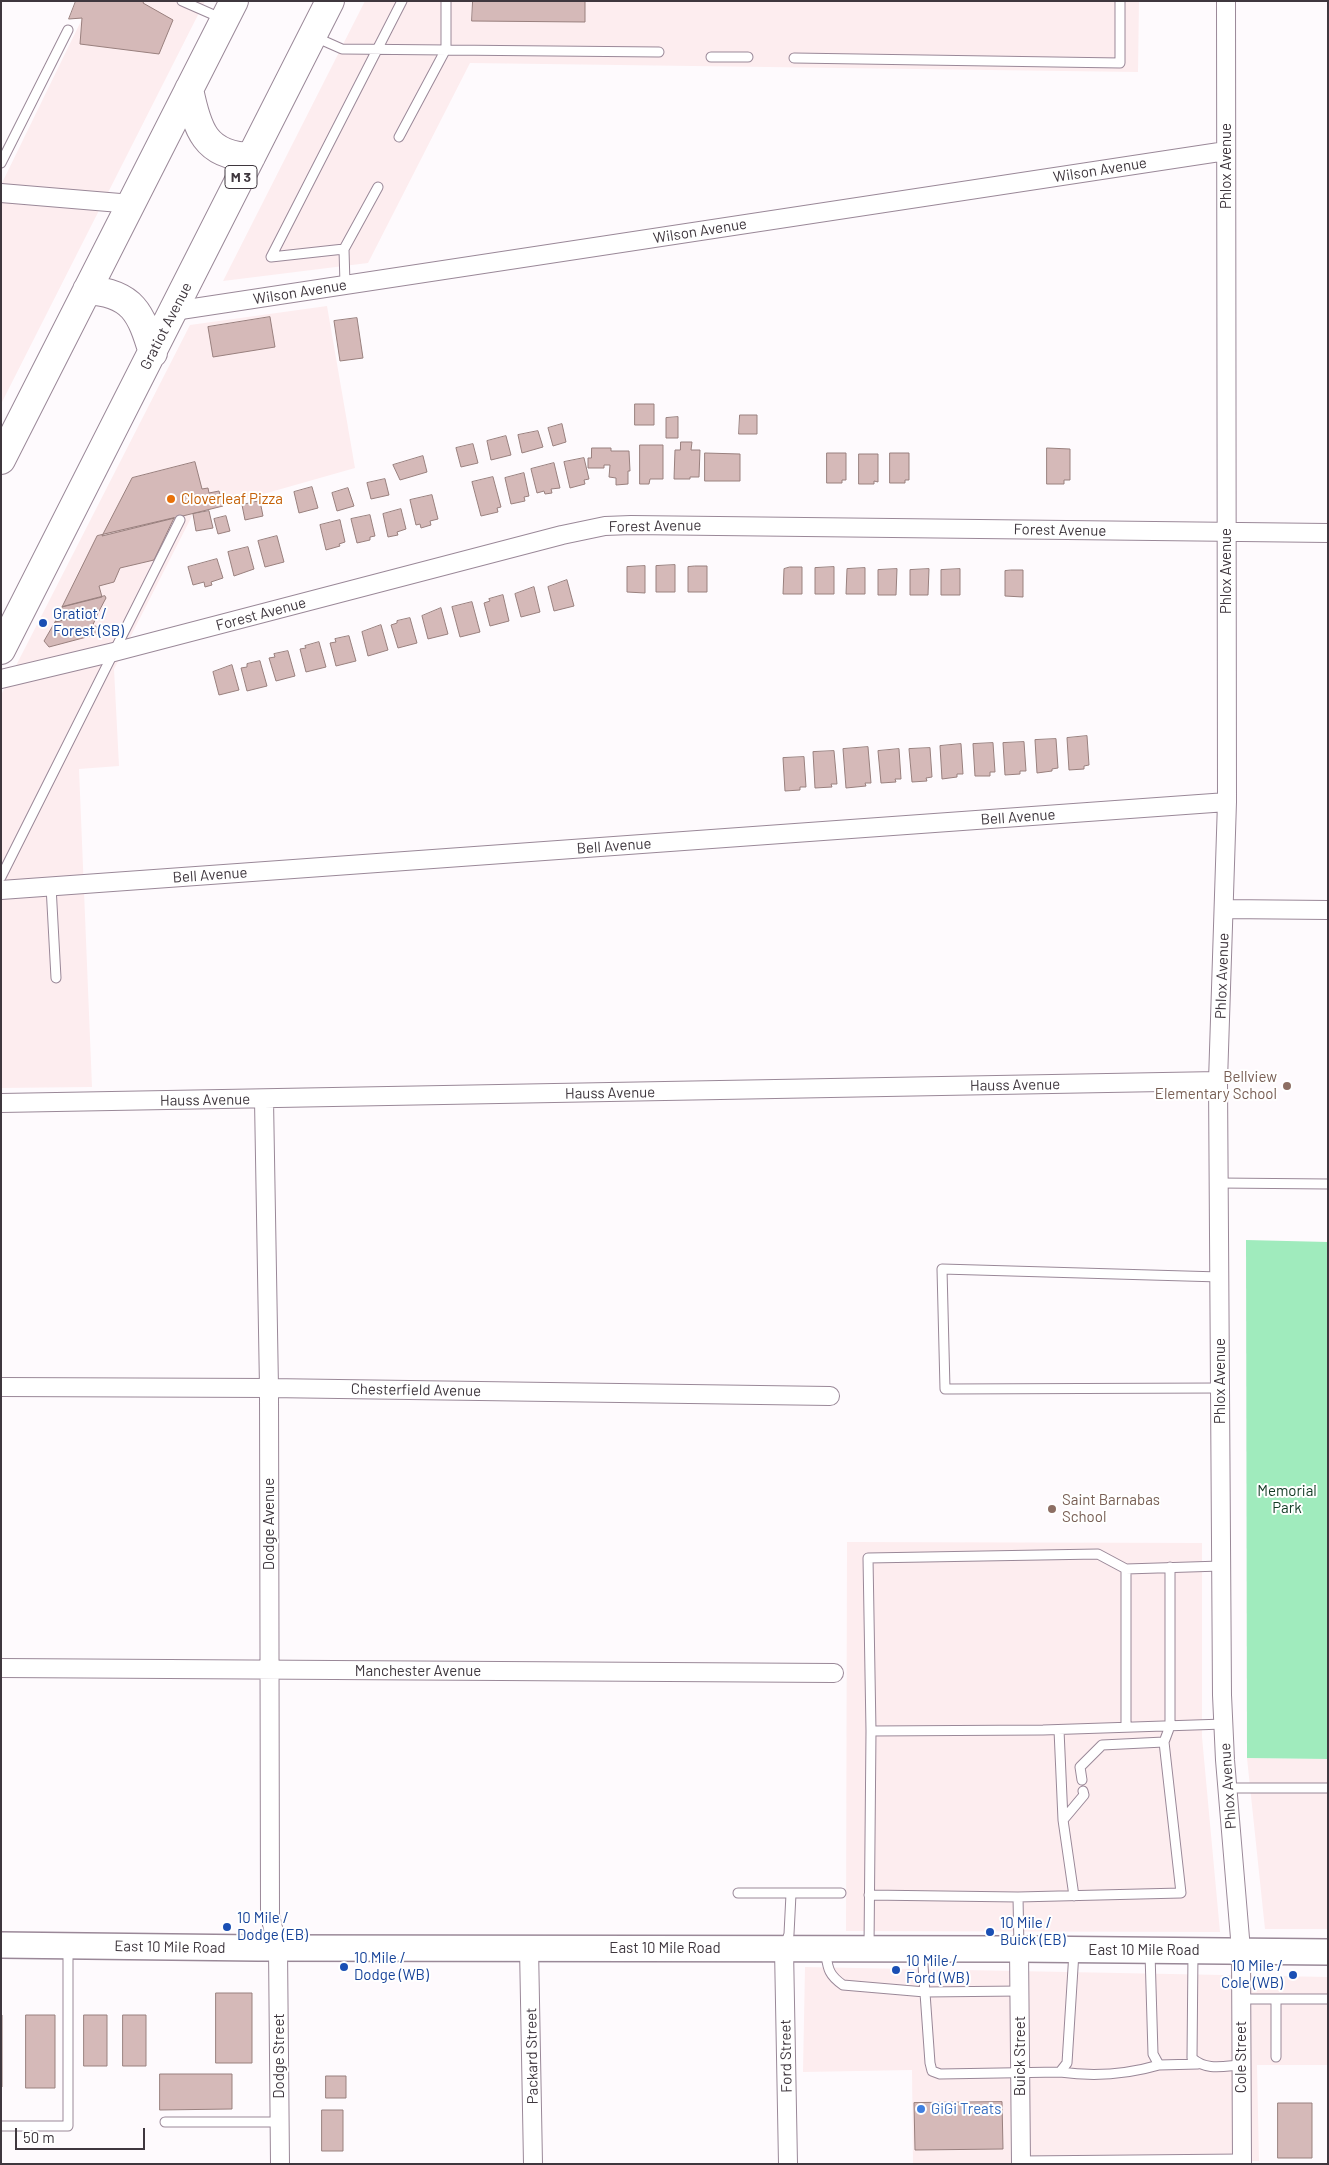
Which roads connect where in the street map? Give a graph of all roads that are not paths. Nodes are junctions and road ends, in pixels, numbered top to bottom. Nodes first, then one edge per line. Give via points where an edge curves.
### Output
1 (182, 1) edge
2 (330, 1) edge
3 (402, 1) edge
4 (446, 1) edge
5 (1120, 1) edge
6 (1226, 1) edge
7 (229, 11) edge
8 (68, 30) dead end
9 (312, 36) junction
10 (377, 49) junction
11 (446, 49) junction
12 (659, 52) dead end
13 (711, 57) dead end
14 (748, 57) dead end
15 (794, 58) dead end
16 (190, 89) junction
17 (399, 137) dead end
18 (1226, 151) junction
19 (251, 157) junction
20 (1, 163) edge
21 (378, 187) dead end
22 (1, 193) edge
23 (132, 204) junction
24 (344, 249) junction
25 (345, 285) junction
26 (88, 290) junction
27 (174, 311) junction
28 (153, 353) junction
29 (1, 460) edge
30 (180, 520) dead end
31 (1226, 532) junction
32 (1328, 533) edge
33 (1, 650) edge
34 (114, 652) junction
35 (1, 679) edge
36 (1227, 802) junction
37 (1, 877) edge
38 (51, 886) junction
39 (1, 890) edge
40 (1224, 909) junction
41 (1328, 910) edge
42 (56, 978) dead end
43 (1218, 1082) junction
44 (264, 1100) junction
45 (1, 1103) edge
46 (1219, 1183) junction
47 (1328, 1184) edge
48 (1220, 1277) junction
49 (1, 1387) edge
50 (269, 1388) junction
51 (1220, 1388) junction
52 (830, 1396) dead end
53 (1221, 1566) junction
54 (1170, 1567) junction
55 (1126, 1568) junction
56 (1, 1668) edge
57 (270, 1670) junction
58 (834, 1673) dead end
59 (1224, 1724) junction
60 (1170, 1726) junction
61 (1126, 1727) junction
62 (1059, 1730) junction
63 (871, 1731) junction
64 (1164, 1742) junction
65 (1082, 1780) dead end
66 (1228, 1788) junction
67 (1328, 1788) edge
68 (1083, 1791) dead end
69 (1063, 1820) junction
70 (738, 1893) dead end
71 (791, 1894) junction
72 (841, 1894) dead end
73 (869, 1895) junction
74 (1074, 1896) junction
75 (1018, 1897) junction
76 (1, 1945) edge
77 (68, 1946) junction
78 (278, 1948) junction
79 (529, 1948) junction
80 (784, 1949) junction
81 (825, 1949) junction
82 (869, 1949) junction
83 (922, 1949) junction
84 (1019, 1949) junction
85 (1074, 1949) junction
86 (1150, 1950) junction
87 (1193, 1950) junction
88 (1241, 1950) junction
89 (1328, 1952) edge
90 (1020, 1991) junction
91 (925, 1992) junction
92 (1241, 1999) junction
93 (1276, 1999) junction
94 (1328, 1999) edge
95 (1276, 2057) dead end
96 (1198, 2064) junction
97 (1159, 2065) junction
98 (1241, 2065) junction
99 (1060, 2072) junction
100 (1021, 2073) junction
101 (165, 2122) dead end
102 (279, 2122) junction
103 (1, 2126) edge
104 (1242, 2161) edge
105 (1021, 2162) edge
106 (280, 2164) edge
107 (534, 2164) edge
108 (788, 2164) edge

1 - 7 lane
2 - 9 main road, Gratiot Avenue / M 3
3 - 10 lane
4 - 11 lane
5 - 15 lane via 1120,63
6 - 18 street, Phlox Avenue
7 - 16 main road
8 - 20 lane
9 - 10 lane via 342,49
9 - 19 main road, Gratiot Avenue / M 3
10 - 11 lane
10 - 24 lane via 271,257
11 - 12 lane
11 - 17 lane
13 - 14 lane
16 - 19 main road via 195,119 206,140 225,153
16 - 23 main road
18 - 25 street, Wilson Avenue
18 - 31 street, Phlox Avenue
19 - 27 main road, Gratiot Avenue / M 3
21 - 24 lane
22 - 23 street
23 - 26 main road
24 - 25 lane
25 - 27 street, Wilson Avenue
26 - 28 main road via 116,294 125,300 140,320
26 - 29 main road
27 - 28 main road, Gratiot Avenue / M 3
28 - 33 main road, Gratiot Avenue / M 3
30 - 34 lane
31 - 32 street, Forest Avenue
31 - 34 street, Forest Avenue via 605,526
31 - 36 street, Phlox Avenue
34 - 35 street, Forest Avenue
34 - 37 lane
36 - 38 street, Bell Avenue
36 - 40 street, Phlox Avenue
38 - 39 street, Bell Avenue
38 - 42 lane
40 - 41 street
40 - 43 street, Phlox Avenue
43 - 44 street, Hauss Avenue
43 - 46 street, Phlox Avenue
44 - 45 street, Hauss Avenue
44 - 50 street, Dodge Avenue
46 - 47 lane
46 - 48 street, Phlox Avenue
48 - 51 street, Phlox Avenue
48 - 51 lane via 942,1269 945,1389
49 - 50 street, Chesterfield Avenue
50 - 52 street, Chesterfield Avenue
50 - 57 street, Dodge Avenue
51 - 53 street, Phlox Avenue
53 - 54 lane
53 - 59 street, Phlox Avenue
54 - 55 lane
54 - 60 lane
55 - 61 lane
55 - 63 lane via 1098,1554 868,1558
56 - 57 street, Manchester Avenue
57 - 58 street, Manchester Avenue
57 - 78 street, Dodge Avenue via 270,1916
59 - 60 lane
59 - 66 street, Phlox Avenue
60 - 61 lane
60 - 64 lane
61 - 62 lane
62 - 63 lane
62 - 69 lane
63 - 73 lane
64 - 65 lane via 1102,1745 1080,1767
64 - 74 lane via 1181,1893
66 - 67 lane
66 - 88 street, Phlox Avenue
68 - 69 lane via 1084,1795
69 - 74 lane
70 - 71 lane
71 - 72 lane
71 - 80 lane via 789,1934
73 - 75 lane
73 - 82 lane
74 - 75 lane
75 - 84 lane
76 - 77 main road, East 10 Mile Road
77 - 78 main road, East 10 Mile Road
77 - 103 lane via 68,2126
78 - 79 main road, East 10 Mile Road
78 - 102 street, Dodge Street
79 - 80 main road, East 10 Mile Road
79 - 107 street, Packard Street
80 - 81 main road, East 10 Mile Road
80 - 108 street, Ford Street
81 - 82 main road, East 10 Mile Road
81 - 91 lane via 832,1978 843,1985
82 - 83 main road, East 10 Mile Road
83 - 84 main road, East 10 Mile Road
83 - 91 lane
84 - 85 main road, East 10 Mile Road
84 - 90 street, Buick Street
85 - 86 main road, East 10 Mile Road
85 - 99 lane via 1067,2063
86 - 87 main road, East 10 Mile Road
86 - 97 lane via 1153,2054
87 - 88 main road, East 10 Mile Road
87 - 96 lane via 1192,2058
88 - 89 main road, East 10 Mile Road
88 - 92 street, Cole Street
90 - 91 lane
90 - 100 street, Buick Street
91 - 100 lane via 932,2071 940,2074
92 - 93 lane
92 - 98 street, Cole Street
93 - 94 lane
93 - 95 lane
96 - 97 lane
96 - 98 lane via 1210,2067
97 - 99 lane via 1124,2074
98 - 104 street, Cole Street
99 - 100 lane
100 - 105 street, Buick Street
101 - 102 lane
102 - 106 street, Dodge Street
104 - 105 lane

